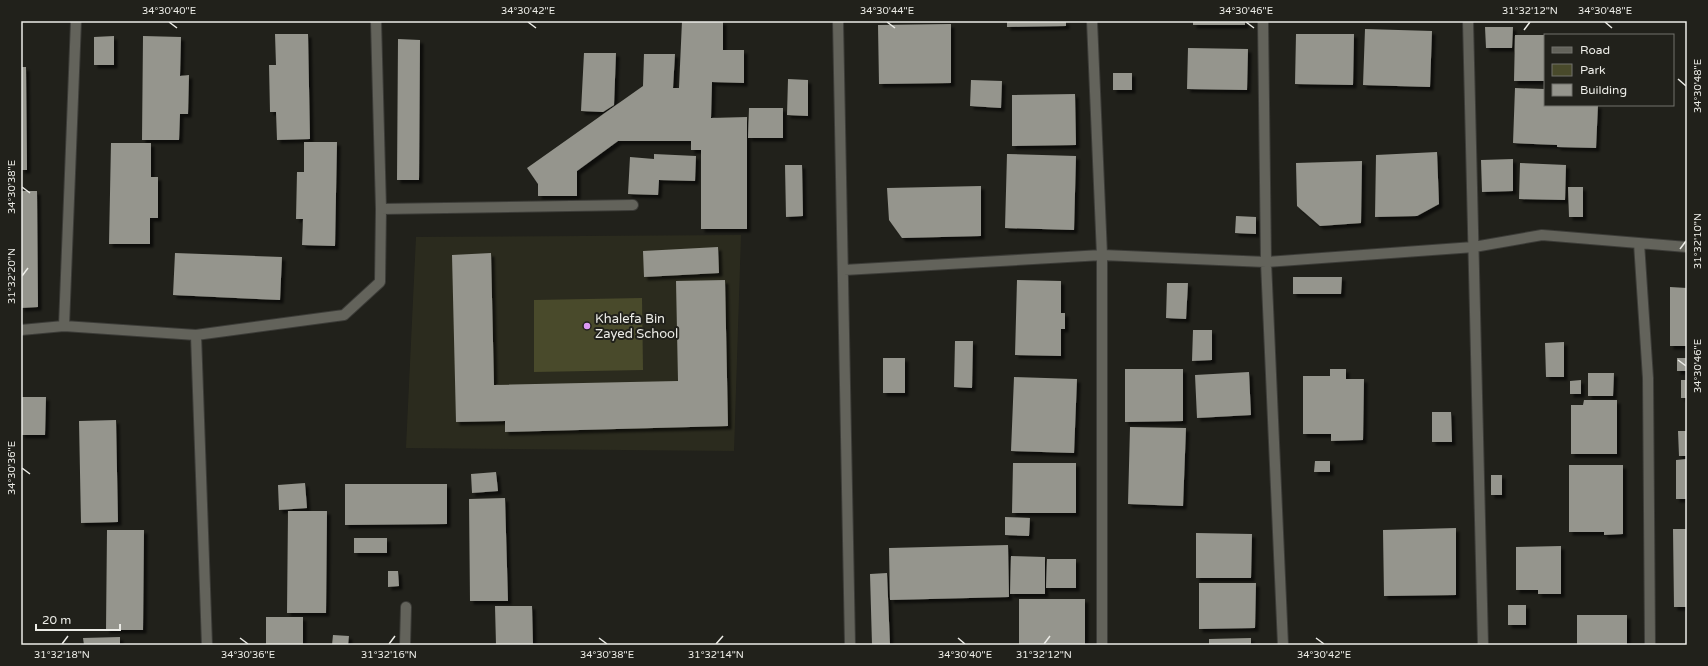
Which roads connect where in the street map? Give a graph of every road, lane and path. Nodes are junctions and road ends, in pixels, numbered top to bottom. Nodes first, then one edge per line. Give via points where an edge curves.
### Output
1 (76, 21) edge
2 (376, 21) edge
3 (838, 21) edge
4 (1092, 21) edge
5 (1263, 21) edge
6 (1468, 21) edge
7 (633, 204) dead end
8 (381, 210) junction
9 (1639, 243) junction
10 (1474, 247) junction
11 (1687, 247) edge
12 (1102, 255) junction
13 (1266, 262) junction
14 (844, 270) junction
15 (64, 326) junction
16 (21, 330) edge
17 (196, 335) junction
18 (406, 607) dead end
19 (207, 645) edge
20 (405, 645) edge
21 (850, 645) edge
22 (1102, 645) edge
23 (1283, 645) edge
24 (1483, 645) edge
25 (1650, 645) edge

1 - 15 street
2 - 8 street
3 - 14 street
4 - 12 street
5 - 13 street
6 - 10 street
7 - 8 street
8 - 17 street via 380,282 344,316
9 - 10 street via 1542,235
9 - 11 street
9 - 25 street via 1648,378
10 - 13 street
10 - 24 street
12 - 13 street
12 - 14 street
12 - 22 street
13 - 23 street
14 - 21 street
15 - 16 street
15 - 17 street
17 - 19 street
18 - 20 street

